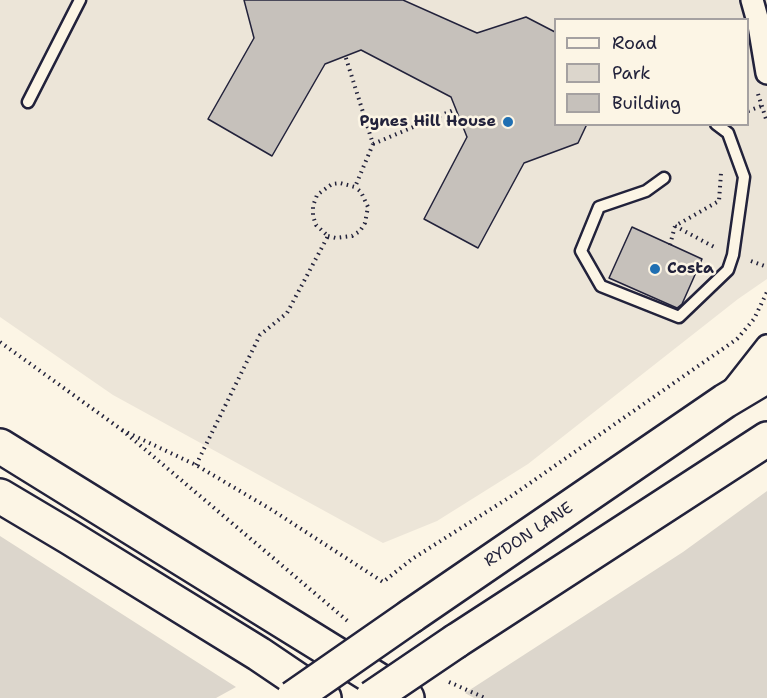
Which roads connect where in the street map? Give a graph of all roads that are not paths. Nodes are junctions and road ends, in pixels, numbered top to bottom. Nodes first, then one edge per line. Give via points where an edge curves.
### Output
1 (80, 0) edge
2 (752, 0) edge
3 (763, 31) edge
4 (767, 73) edge
5 (28, 102) dead end
6 (719, 126) edge
7 (664, 178) dead end
8 (767, 346) edge
9 (767, 376) edge
10 (725, 400) junction
11 (767, 439) edge
12 (0, 446) edge
13 (0, 496) edge
14 (293, 698) edge
15 (324, 698) edge
16 (372, 698) edge
17 (407, 698) edge

1 - 5 lane
2 - 3 street
3 - 4 street
6 - 7 lane via 729,133 744,177 734,255 728,270 679,317 601,286 581,251 598,207 646,191
8 - 10 street
9 - 10 main road, RYDON LANE
10 - 14 main road, RYDON LANE, bridge
11 - 16 main road, bridge
12 - 17 main road
13 - 15 main road

